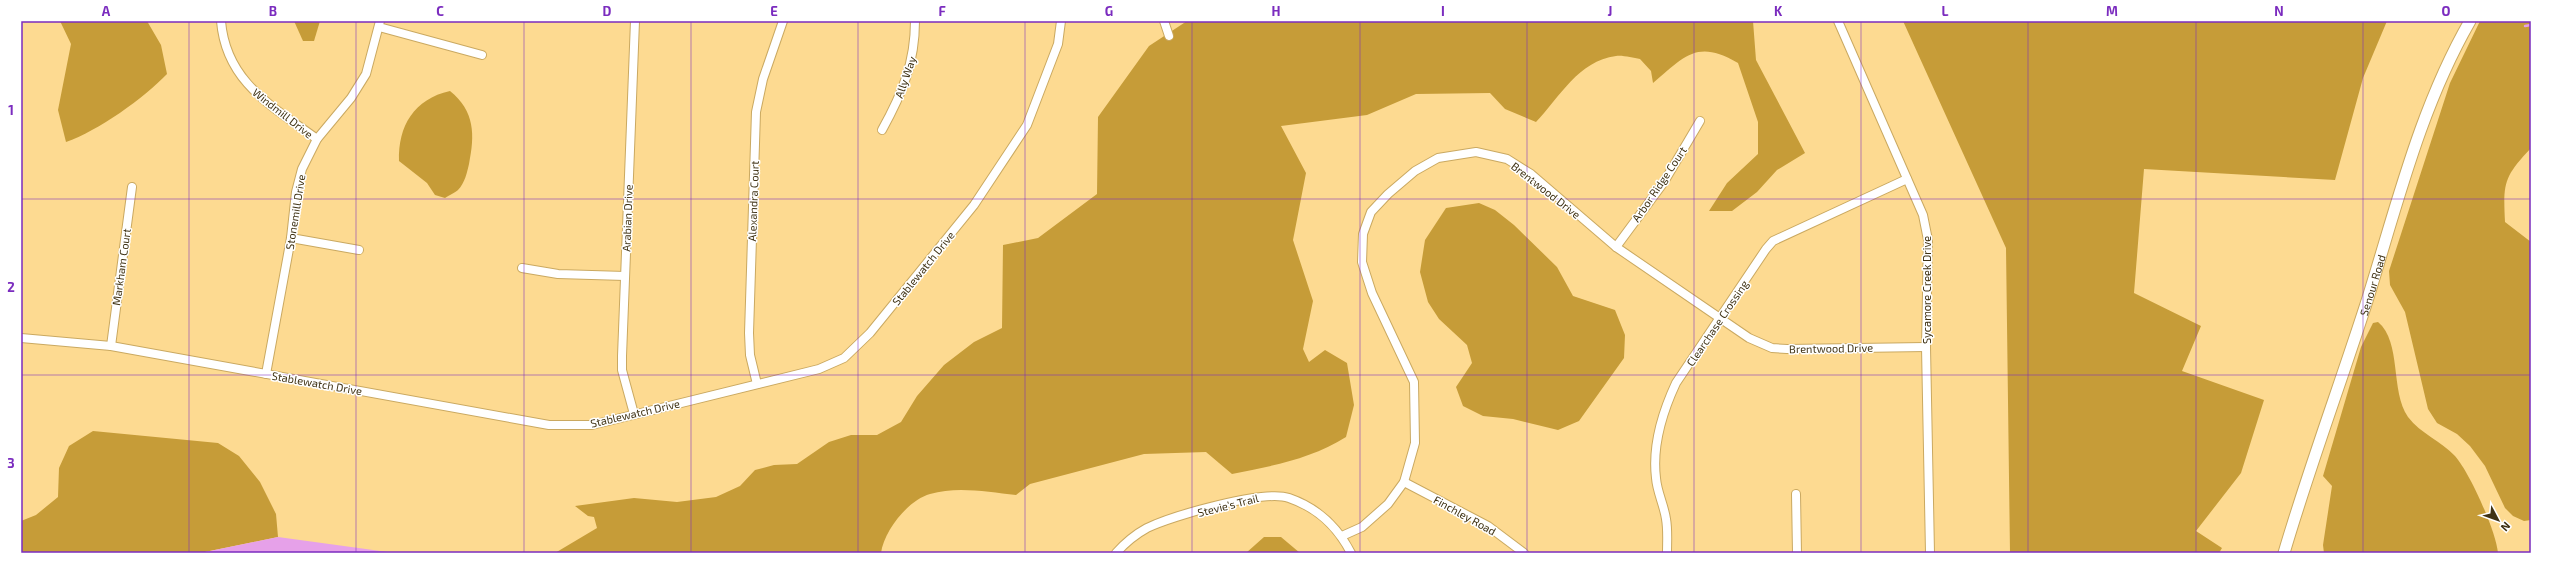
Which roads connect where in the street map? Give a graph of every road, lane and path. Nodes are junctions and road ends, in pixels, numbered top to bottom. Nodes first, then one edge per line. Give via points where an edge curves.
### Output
1 (221, 21) edge
2 (635, 21) edge
3 (783, 21) edge
4 (915, 21) edge
5 (1061, 21) edge
6 (1164, 21) edge
7 (1838, 21) edge
8 (2470, 21) edge
9 (380, 24) edge
10 (1169, 36) dead end
11 (482, 55) dead end
12 (1700, 121) dead end
13 (882, 130) dead end
14 (317, 139) junction
15 (1907, 179) junction
16 (132, 187) dead end
17 (291, 238) junction
18 (1616, 247) junction
19 (360, 250) dead end
20 (522, 268) dead end
21 (625, 276) junction
22 (1720, 319) junction
23 (21, 338) edge
24 (111, 346) junction
25 (1926, 347) junction
26 (266, 374) junction
27 (757, 384) junction
28 (634, 414) junction
29 (1404, 482) junction
30 (1796, 494) dead end
31 (1342, 536) junction
32 (1116, 553) edge
33 (1351, 553) edge
34 (1524, 553) edge
35 (1667, 553) edge
36 (1797, 553) edge
37 (1930, 553) edge
38 (2284, 553) edge

1 - 14 street, Windmill Drive via 227,52 245,82 264,100
2 - 21 street, Arabian Drive
3 - 27 street, Alexandra Court via 763,79 756,112 749,333 750,355
4 - 13 street, Ally Way via 915,44 907,80
5 - 27 street, Stablewatch Drive via 1058,44 1027,125 974,205 870,333 838,361 819,369
6 - 10 street
7 - 15 street, Sycamore Creek Drive
8 - 38 street, Senour Road via 2444,70 2408,162 2341,384 2304,485
9 - 11 street
9 - 14 street, Stonemill Drive via 366,74
12 - 18 street, Arbor Ridge Court via 1664,182
14 - 17 street, Stonemill Drive via 302,169 296,192
15 - 22 street, Clearchase Crossing via 1773,242
15 - 25 street, Sycamore Creek Drive via 1923,214 1928,240
16 - 24 street, Markham Court
17 - 19 street
17 - 26 street, Stonemill Drive
18 - 22 street, Brentwood Drive
18 - 29 street, Brentwood Drive via 1531,174 1507,159 1476,152 1438,158 1415,171 1388,194 1372,212 1363,234 1362,262 1372,293 1414,382 1415,443
20 - 21 street via 558,274
21 - 28 street, Arabian Drive via 622,370
22 - 25 street, Brentwood Drive via 1749,338 1772,348
22 - 35 street, Clearchase Crossing via 1676,383 1665,406 1656,442 1656,479 1667,520
23 - 24 street, Stablewatch Drive
24 - 26 street, Stablewatch Drive
25 - 37 street, Sycamore Creek Drive
26 - 28 street, Stablewatch Drive via 549,426 592,425
27 - 28 street, Stablewatch Drive
29 - 31 street, Brentwood Drive via 1388,504 1374,517 1362,527
29 - 34 street, Finchley Road via 1488,526
30 - 36 street
31 - 32 street, Stevie’s Trail via 1318,511 1289,498 1271,495 1249,498 1158,523 1138,534
31 - 33 street, Stevie’s Trail

